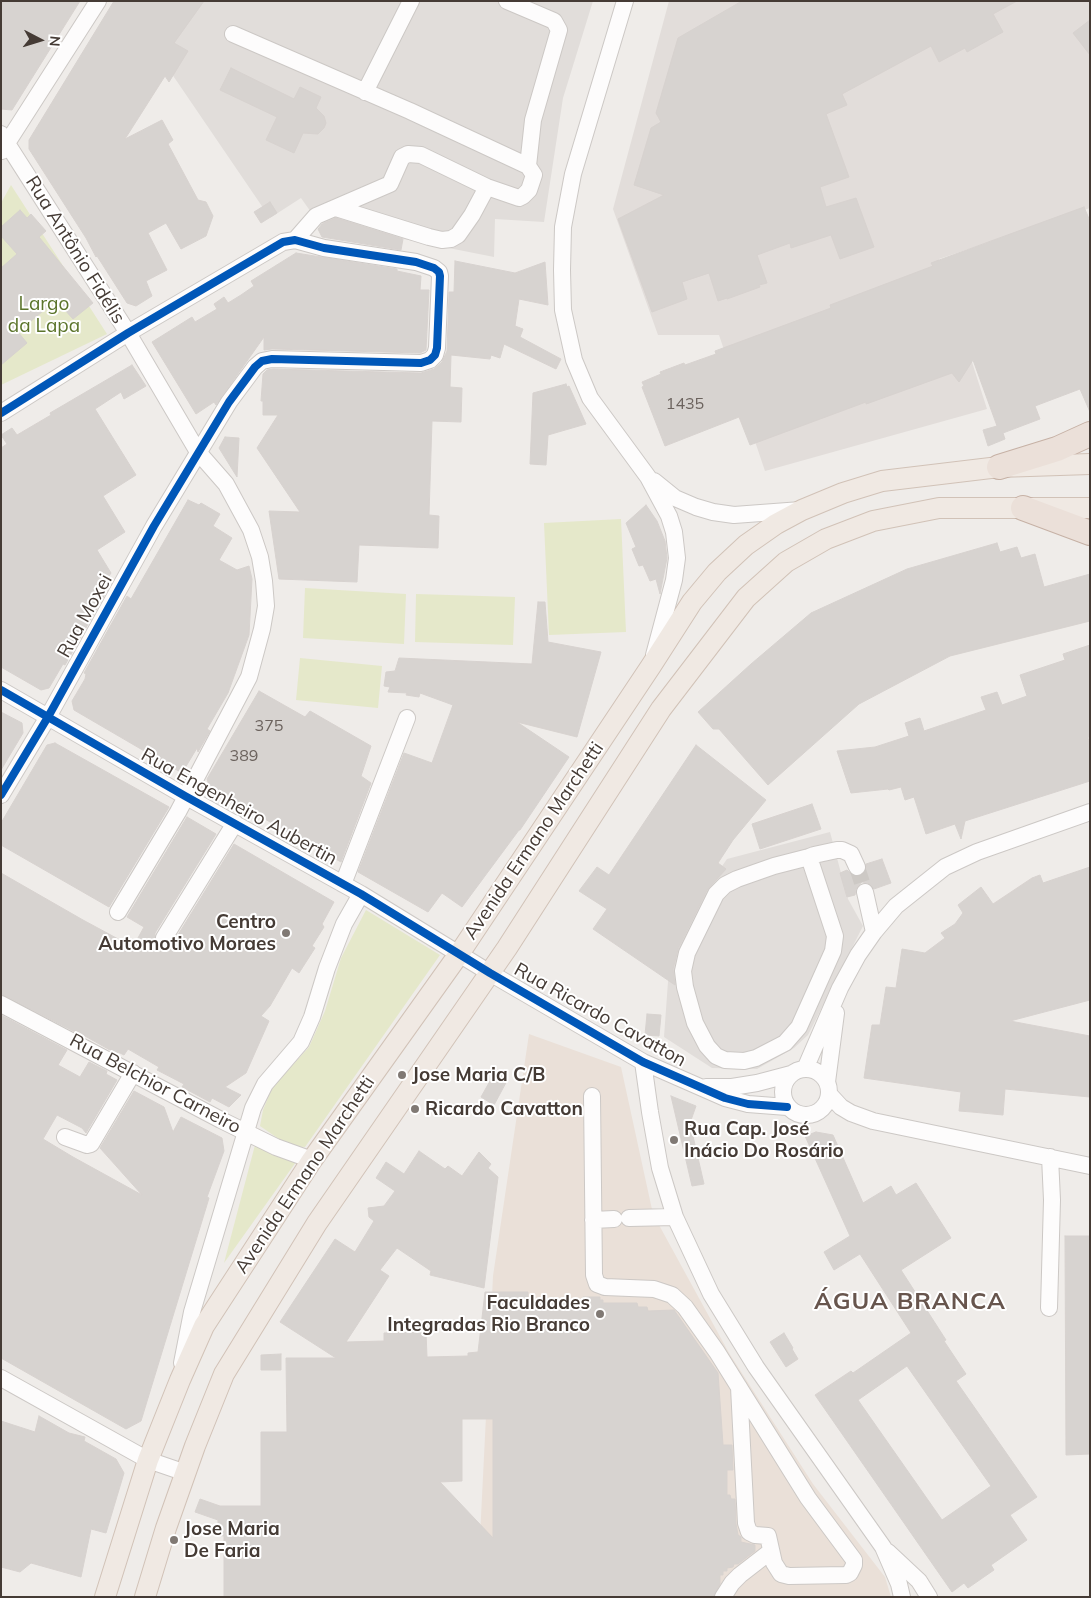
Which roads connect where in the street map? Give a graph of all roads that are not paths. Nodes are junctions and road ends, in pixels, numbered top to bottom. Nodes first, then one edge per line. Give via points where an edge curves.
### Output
1 (98, 1) edge
2 (411, 1) edge
3 (507, 1) edge
4 (625, 1) edge
5 (233, 34) dead end
6 (366, 92) junction
7 (3, 143) edge
8 (528, 166) junction
9 (487, 187) junction
10 (336, 208) junction
11 (295, 240) junction
12 (128, 333) junction
13 (1, 413) edge
14 (1090, 434) edge
15 (198, 452) junction
16 (1090, 464) edge
17 (999, 467) junction
18 (648, 477) junction
19 (1023, 508) junction
20 (1090, 508) edge
21 (802, 510) junction
22 (1090, 533) edge
23 (651, 666) junction
24 (1, 690) edge
25 (48, 717) junction
26 (407, 718) dead end
27 (1, 795) edge
28 (186, 796) junction
29 (1090, 812) edge
30 (235, 823) junction
31 (808, 857) junction
32 (857, 867) tunnel mouth
33 (343, 884) junction
34 (865, 892) tunnel mouth
35 (361, 894) junction
36 (118, 912) dead end
37 (874, 932) junction
38 (164, 938) dead end
39 (459, 954) junction
40 (490, 972) junction
41 (840, 988) junction
42 (1, 1004) edge
43 (643, 1062) junction
44 (798, 1072) junction
45 (134, 1073) junction
46 (699, 1087) junction
47 (828, 1088) junction
48 (592, 1096) dead end
49 (788, 1107) junction
50 (245, 1131) junction
51 (65, 1137) dead end
52 (1050, 1157) junction
53 (312, 1160) junction
54 (1090, 1166) edge
55 (675, 1217) junction
56 (594, 1220) junction
57 (1049, 1308) dead end
58 (1, 1378) edge
59 (180, 1380) junction
60 (739, 1387) junction
61 (148, 1460) junction
62 (186, 1472) junction
63 (883, 1548) junction
64 (771, 1551) junction
65 (105, 1597) edge
66 (145, 1597) edge
67 (723, 1597) edge
68 (902, 1597) edge
69 (929, 1597) edge

1 - 7 street
2 - 6 street
3 - 8 street via 554,21 559,30 533,120
4 - 18 street via 573,174 563,227 563,310 574,360 590,398
5 - 6 street
6 - 8 street
7 - 12 street, Rua Antônio Fidélis
8 - 9 street via 533,179 523,196 519,198
9 - 10 street via 421,155 408,154 402,157 390,184
9 - 10 street via 458,235 450,239 429,237
10 - 11 street via 316,216
11 - 12 street via 283,242
11 - 15 street, Rua Moxei via 324,248 416,262 439,272 438,348 435,355 421,363 262,361 229,402
12 - 13 street
12 - 15 street, Rua Antônio Fidélis
14 - 17 highway via 1057,449
15 - 25 street, Rua Moxei
15 - 28 street, Rua Antônio Fidélis via 226,484 251,530 260,557 266,606 249,677
16 - 17 main road, Avenida Ermano Marchetti
17 - 21 main road, Avenida Ermano Marchetti via 882,481
18 - 21 street via 675,498 714,512 740,515
18 - 23 street via 669,516 677,558
19 - 20 main road, Avenida Ermano Marchetti
19 - 22 highway
19 - 40 main road, Avenida Ermano Marchetti via 939,508 898,516 826,539 786,562 746,598 661,708
21 - 23 main road, Avenida Ermano Marchetti via 746,545 717,572 692,602
23 - 39 main road, Avenida Ermano Marchetti
24 - 25 street, Rua Engenheiro Aubertin
25 - 27 street, Rua Moxei
25 - 28 street, Rua Engenheiro Aubertin
26 - 33 street
28 - 30 street, Rua Engenheiro Aubertin
28 - 36 street, Rua Antônio Fidélis
29 - 37 street via 977,852 945,867 896,906
30 - 33 street, Rua Engenheiro Aubertin
30 - 38 street
31 - 31 street via 725,885 716,894 687,953 684,988 695,1024 707,1046 725,1060 756,1058 785,1043 799,1027 833,951 835,936
31 - 32 street via 842,850 851,854
33 - 35 street, Rua Engenheiro Aubertin
34 - 37 street
35 - 39 street, Rua Engenheiro Aubertin
35 - 50 street via 344,924 301,1042 266,1084
37 - 41 street
39 - 40 street, Rua Ricardo Cavatton
39 - 53 main road, Avenida Ermano Marchetti
40 - 43 street, Rua Ricardo Cavatton
40 - 62 main road, Avenida Ermano Marchetti via 317,1223 234,1357 224,1374
41 - 44 street
41 - 47 street
42 - 45 street, Rua Belchior Carneiro
43 - 46 street, Rua Ricardo Cavatton
43 - 55 street via 660,1168
44 - 46 street, Rua Ricardo Cavatton via 757,1083
44 - 47 street via 818,1072
44 - 49 street via 784,1086
45 - 50 street, Rua Belchior Carneiro
45 - 51 street via 91,1144
46 - 49 street, Rua Ricardo Cavatton via 748,1104
47 - 49 street via 827,1102 816,1113 801,1115
47 - 52 street via 841,1106 873,1121
48 - 56 street
50 - 53 street, Rua Belchior Carneiro
50 - 59 street via 192,1312
52 - 54 street
52 - 57 street
53 - 59 main road, Avenida Ermano Marchetti via 204,1326
55 - 56 street
55 - 63 street via 711,1294 756,1367
56 - 60 street via 594,1276 597,1284 654,1289 672,1295 690,1314
58 - 61 street
59 - 61 main road, Avenida Ermano Marchetti
60 - 64 street via 746,1523 749,1532 768,1536
60 - 64 street via 808,1498 854,1560 854,1565 846,1574 789,1576 781,1574
61 - 62 street
61 - 65 main road, Avenida Ermano Marchetti
62 - 66 main road, Avenida Ermano Marchetti
63 - 68 street
63 - 69 street via 919,1581
64 - 67 street via 740,1575

